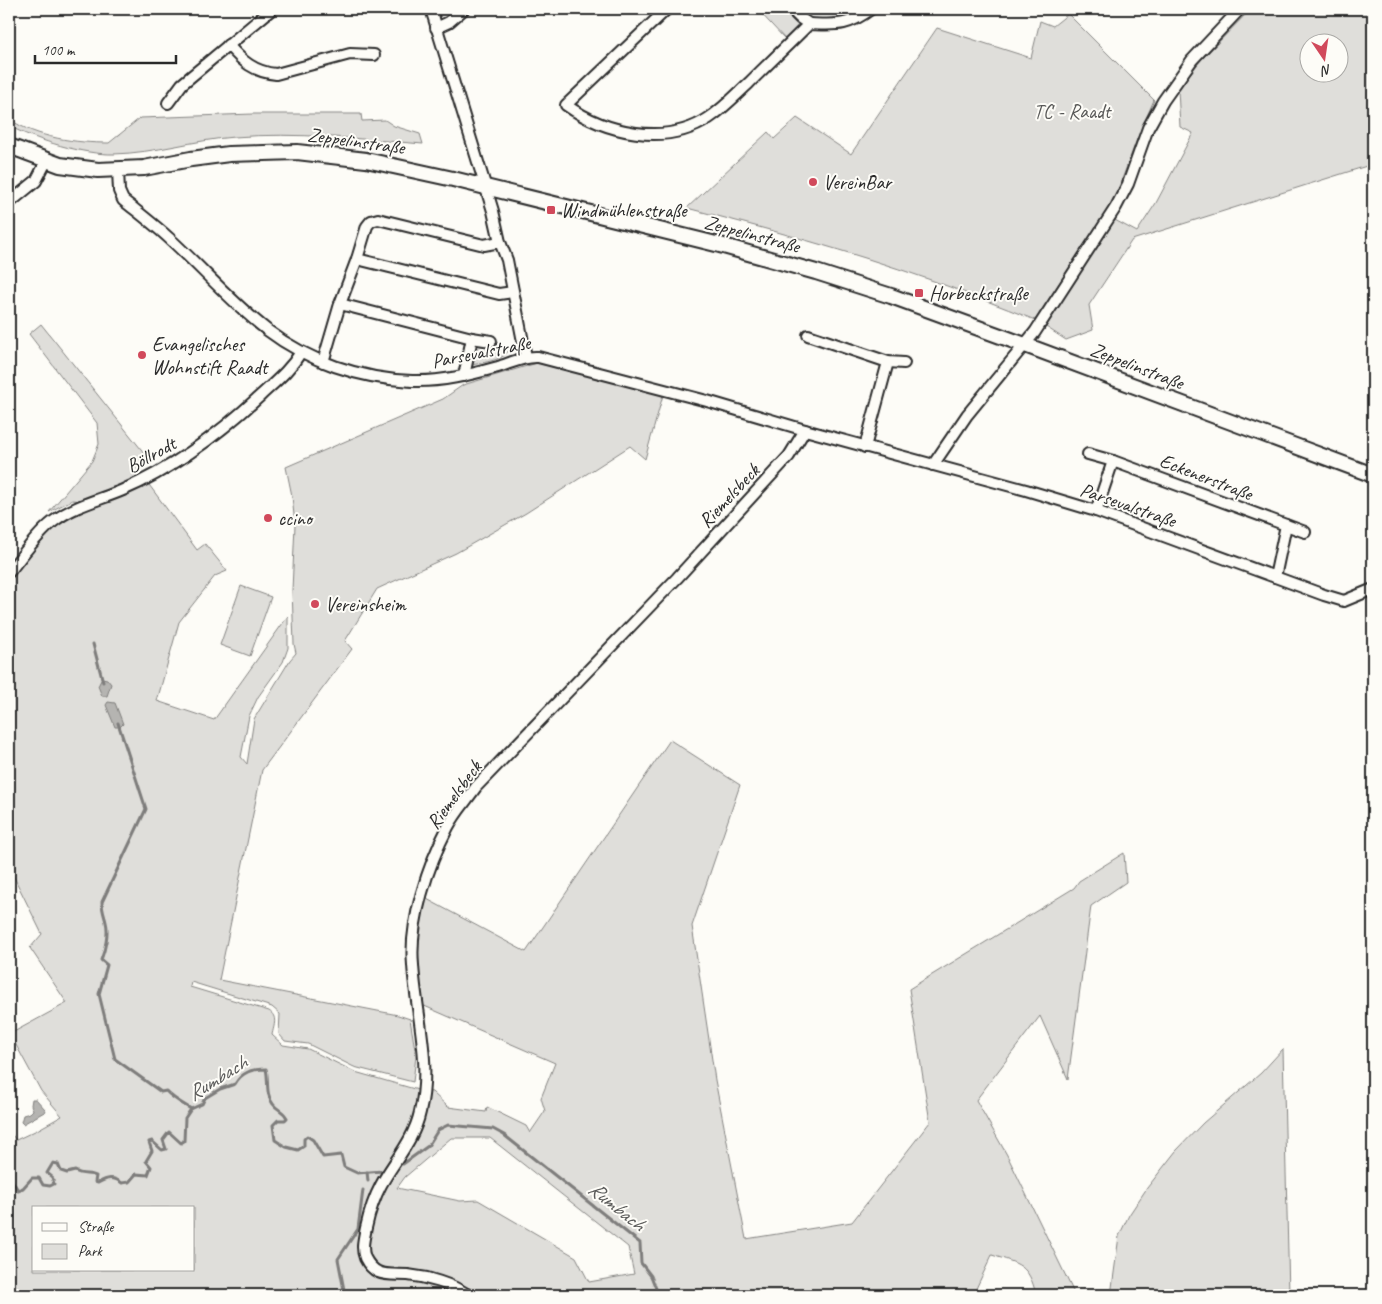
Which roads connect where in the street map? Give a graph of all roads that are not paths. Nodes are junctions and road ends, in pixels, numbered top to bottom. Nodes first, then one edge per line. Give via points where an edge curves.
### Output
1 (272, 9) edge
2 (431, 9) edge
3 (464, 9) edge
4 (667, 9) edge
5 (791, 9) edge
6 (871, 9) edge
7 (1240, 9) edge
8 (809, 24) junction
9 (436, 28) junction
10 (228, 45) junction
11 (374, 55) dead end
12 (168, 103) dead end
13 (9, 146) edge
14 (47, 160) junction
15 (118, 170) junction
16 (485, 187) junction
17 (9, 203) edge
18 (500, 242) junction
19 (357, 259) junction
20 (513, 292) junction
21 (340, 304) junction
22 (808, 335) dead end
23 (472, 338) junction
24 (491, 341) dead end
25 (1025, 345) junction
26 (301, 352) junction
27 (526, 357) junction
28 (323, 362) junction
29 (888, 362) junction
30 (904, 363) dead end
31 (464, 376) junction
32 (805, 430) junction
33 (865, 447) junction
34 (1088, 454) dead end
35 (1113, 461) junction
36 (933, 465) junction
37 (1373, 475) edge
38 (1096, 511) junction
39 (1286, 525) junction
40 (1305, 532) dead end
41 (9, 572) edge
42 (1275, 576) junction
43 (1373, 589) edge
44 (468, 1295) edge

1 - 10 street
2 - 9 street
3 - 9 street
4 - 8 street via 566,105 578,114 622,131 658,134 686,128 709,118 731,100
5 - 8 street
6 - 8 street via 842,25
7 - 25 street via 1192,60 1164,101 1148,128 1116,207
9 - 16 street
10 - 11 street via 253,68 276,74 350,54
10 - 12 street via 182,84
13 - 14 main road, Zeppelinstraße
14 - 15 main road, Zeppelinstraße via 76,168
14 - 17 street via 36,181
15 - 16 main road, Zeppelinstraße via 229,154 297,152 366,160
15 - 26 street, Parsevalstraße via 123,200 170,239 241,308
16 - 18 street
16 - 25 main road, Zeppelinstraße via 816,272
18 - 19 street via 484,245 378,219 367,226
18 - 20 street
19 - 20 street via 499,294
19 - 21 street
20 - 27 street
21 - 23 street
21 - 28 street
22 - 29 street
23 - 24 street
23 - 31 street
25 - 36 street via 967,414
25 - 37 main road, Zeppelinstraße
26 - 28 street, Parsevalstraße
26 - 41 street, Böllrodt via 293,366 240,415 194,450 159,472 123,490 74,508 55,520
27 - 31 street, Parsevalstraße
27 - 32 street, Parsevalstraße via 538,357 707,401
28 - 31 street, Parsevalstraße via 383,378 413,381
29 - 30 street
29 - 33 street
32 - 33 street, Parsevalstraße
32 - 44 street, Riemelsbeck via 789,456 684,571 476,787 449,825 432,859 413,939 424,1061 422,1105 414,1133 380,1186 363,1241 365,1258 380,1272 418,1276
33 - 36 street, Parsevalstraße
34 - 35 street, Eckenerstraße
35 - 38 street
35 - 39 street, Eckenerstraße
36 - 38 street, Parsevalstraße
38 - 42 street, Parsevalstraße
39 - 40 street, Eckenerstraße
39 - 42 street
42 - 43 street, Parsevalstraße via 1344,601

